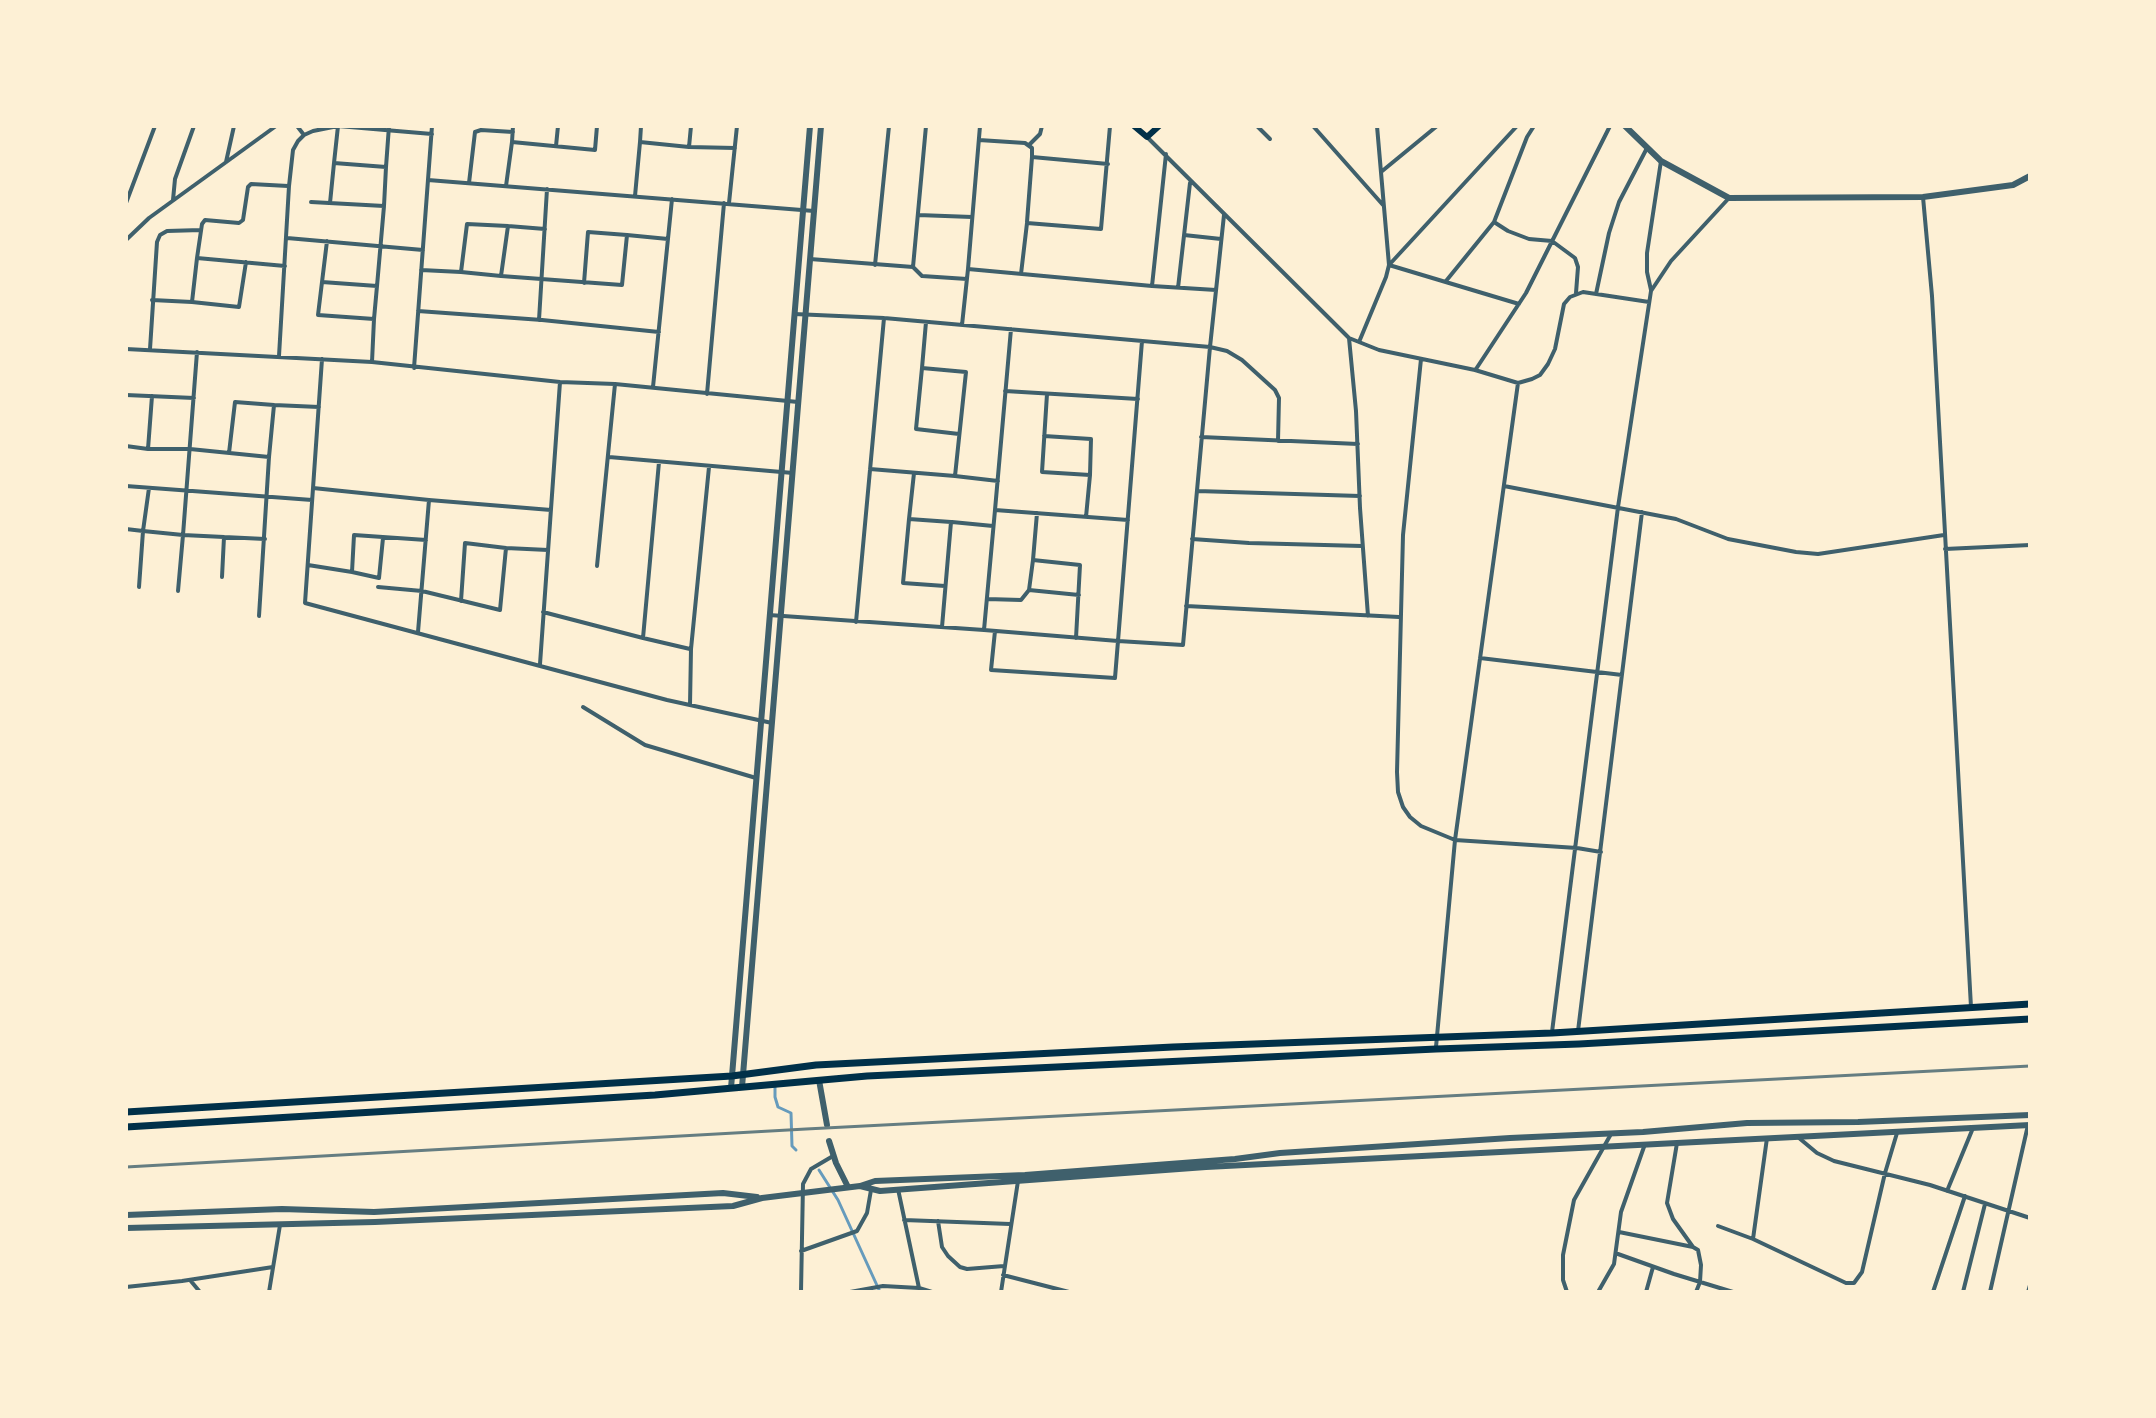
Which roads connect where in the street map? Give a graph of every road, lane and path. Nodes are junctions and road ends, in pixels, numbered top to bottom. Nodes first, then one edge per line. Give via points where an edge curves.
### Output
1 (155, 126) edge
2 (194, 126) edge
3 (234, 126) edge
4 (276, 126) edge
5 (338, 126) edge
6 (432, 126) edge
7 (558, 126) edge
8 (597, 126) edge
9 (641, 126) edge
10 (691, 126) edge
11 (737, 126) edge
12 (810, 126) edge
13 (821, 126) edge
14 (889, 126) edge
15 (926, 126) edge
16 (980, 126) edge
17 (1042, 126) edge
18 (1110, 126) edge
19 (1134, 126) edge
20 (1159, 126) edge
21 (1257, 126) edge
22 (1313, 126) edge
23 (1377, 126) edge
24 (1437, 126) edge
25 (1517, 126) edge
26 (1534, 126) edge
27 (1610, 126) edge
28 (1625, 126) edge
29 (353, 127) edge
30 (389, 128) edge
31 (513, 129) edge
32 (301, 131) edge
33 (432, 134) junction
34 (1147, 137) junction
35 (1270, 139) dead end
36 (979, 140) junction
37 (512, 142) junction
38 (640, 142) junction
39 (1029, 145) junction
40 (556, 146) junction
41 (689, 147) junction
42 (735, 148) junction
43 (1647, 148) junction
44 (1166, 154) junction
45 (1032, 157) junction
46 (1661, 161) junction
47 (226, 162) junction
48 (334, 163) junction
49 (1108, 164) junction
50 (386, 167) junction
51 (1381, 172) junction
52 (2030, 176) edge
53 (428, 180) junction
54 (1191, 181) junction
55 (469, 183) junction
56 (289, 186) junction
57 (506, 186) junction
58 (547, 189) junction
59 (635, 196) junction
60 (1923, 197) junction
61 (1729, 198) junction
62 (672, 199) junction
63 (173, 201) junction
64 (311, 202) dead end
65 (126, 203) edge
66 (330, 203) junction
67 (726, 204) junction
68 (384, 206) junction
69 (1385, 206) junction
70 (803, 210) junction
71 (814, 211) junction
72 (1224, 214) junction
73 (918, 215) junction
74 (972, 217) junction
75 (1494, 222) junction
76 (1027, 223) junction
77 (508, 226) junction
78 (545, 229) junction
79 (201, 230) junction
80 (627, 235) junction
81 (1184, 235) junction
82 (287, 238) junction
83 (668, 239) junction
84 (1221, 239) junction
85 (126, 240) edge
86 (327, 241) junction
87 (1552, 241) junction
88 (380, 246) junction
89 (423, 250) junction
90 (197, 258) junction
91 (810, 259) junction
92 (246, 262) junction
93 (875, 265) junction
94 (1389, 265) junction
95 (285, 266) junction
96 (913, 267) junction
97 (968, 269) junction
98 (421, 270) junction
99 (461, 272) junction
100 (1021, 274) junction
101 (501, 276) junction
102 (543, 279) junction
103 (967, 279) junction
104 (1446, 281) junction
105 (322, 282) junction
106 (584, 283) junction
107 (377, 286) junction
108 (1152, 286) junction
109 (1178, 288) junction
110 (1216, 290) junction
111 (1651, 291) junction
112 (1576, 293) junction
113 (1596, 294) junction
114 (152, 300) junction
115 (192, 302) junction
116 (1650, 302) junction
117 (1519, 304) junction
118 (418, 311) junction
119 (794, 314) junction
120 (806, 314) junction
121 (884, 318) junction
122 (374, 319) junction
123 (539, 320) junction
124 (926, 322) junction
125 (962, 325) junction
126 (1011, 329) junction
127 (659, 332) junction
128 (1349, 338) junction
129 (1142, 341) junction
130 (1359, 342) junction
131 (1210, 347) junction
132 (126, 349) edge
133 (150, 349) junction
134 (197, 352) junction
135 (279, 356) junction
136 (322, 359) junction
137 (1421, 359) junction
138 (372, 362) junction
139 (414, 368) junction
140 (922, 368) junction
141 (1475, 370) junction
142 (560, 382) junction
143 (1518, 383) junction
144 (615, 384) junction
145 (653, 387) junction
146 (1005, 391) junction
147 (707, 394) junction
148 (1047, 394) junction
149 (126, 395) edge
150 (152, 396) junction
151 (194, 398) junction
152 (1138, 399) junction
153 (787, 401) junction
154 (798, 402) junction
155 (274, 405) junction
156 (319, 407) junction
157 (959, 434) junction
158 (1044, 436) junction
159 (1201, 437) junction
160 (1278, 441) junction
161 (1358, 444) junction
162 (126, 446) edge
163 (148, 449) junction
164 (190, 449) junction
165 (229, 453) junction
166 (269, 457) junction
167 (609, 457) junction
168 (659, 462) junction
169 (709, 467) junction
170 (870, 469) junction
171 (781, 472) junction
172 (793, 473) junction
173 (914, 473) junction
174 (1090, 475) junction
175 (955, 476) junction
176 (998, 481) junction
177 (126, 486) edge
178 (1504, 486) junction
179 (149, 488) junction
180 (313, 488) junction
181 (186, 491) junction
182 (1197, 491) junction
183 (1360, 496) junction
184 (267, 498) junction
185 (312, 500) junction
186 (429, 500) junction
187 (1618, 507) junction
188 (551, 510) junction
189 (995, 510) junction
190 (1642, 512) junction
191 (1037, 513) junction
192 (1086, 517) junction
193 (909, 519) junction
194 (1128, 520) junction
195 (951, 522) junction
196 (993, 526) junction
197 (126, 529) edge
198 (143, 531) junction
199 (183, 535) junction
200 (1945, 535) junction
201 (224, 537) junction
202 (383, 538) junction
203 (265, 539) junction
204 (1192, 539) junction
205 (426, 540) junction
206 (2030, 545) edge
207 (1363, 546) junction
208 (506, 548) junction
209 (1945, 549) junction
210 (548, 550) junction
211 (1033, 560) junction
212 (308, 565) junction
213 (597, 566) dead end
214 (352, 572) junction
215 (222, 577) dead end
216 (945, 586) junction
217 (139, 587) dead end
218 (378, 587) dead end
219 (1029, 590) junction
220 (178, 591) dead end
221 (422, 591) junction
222 (1079, 595) junction
223 (987, 599) junction
224 (461, 601) junction
225 (1186, 606) junction
226 (543, 612) junction
227 (769, 615) junction
228 (259, 616) dead end
229 (1368, 616) junction
230 (780, 617) junction
231 (1401, 617) junction
232 (856, 622) junction
233 (942, 627) junction
234 (984, 630) junction
235 (995, 631) junction
236 (418, 632) junction
237 (643, 638) junction
238 (1076, 638) junction
239 (1118, 641) junction
240 (691, 649) junction
241 (1480, 658) junction
242 (540, 664) junction
243 (1598, 673) junction
244 (1622, 675) junction
245 (690, 705) junction
246 (583, 707) dead end
247 (760, 721) junction
248 (772, 723) junction
249 (756, 778) junction
250 (1455, 840) junction
251 (1577, 848) junction
252 (1601, 852) junction
253 (2030, 1004) edge
254 (1971, 1007) junction
255 (2030, 1019) edge
256 (1578, 1031) junction
257 (1552, 1033) junction
258 (1437, 1038) junction
259 (1436, 1049) junction
260 (744, 1074) junction
261 (732, 1076) junction
262 (819, 1080) junction
263 (742, 1087) junction
264 (731, 1088) junction
265 (126, 1112) edge
266 (2030, 1115) edge
267 (827, 1125) dead end
268 (2029, 1125) edge
269 (126, 1127) edge
270 (1973, 1128) junction
271 (1898, 1131) junction
272 (1611, 1134) junction
273 (1798, 1136) junction
274 (1767, 1138) junction
275 (829, 1141) dead end
276 (1677, 1143) junction
277 (1645, 1144) junction
278 (1604, 1146) junction
279 (833, 1156) junction
280 (1885, 1173) junction
281 (1018, 1181) junction
282 (860, 1186) junction
283 (848, 1187) junction
284 (898, 1189) junction
285 (871, 1190) junction
286 (1947, 1191) junction
287 (803, 1194) junction
288 (1965, 1196) junction
289 (762, 1198) junction
290 (1985, 1204) junction
291 (2008, 1212) junction
292 (126, 1215) edge
293 (2030, 1218) edge
294 (904, 1220) junction
295 (938, 1221) junction
296 (1010, 1224) junction
297 (280, 1225) junction
298 (1718, 1226) dead end
299 (126, 1228) edge
300 (1619, 1232) junction
301 (1753, 1239) junction
302 (1693, 1247) junction
303 (801, 1251) junction
304 (1617, 1253) junction
305 (1004, 1266) junction
306 (273, 1267) junction
307 (1653, 1267) junction
308 (1003, 1275) junction
309 (190, 1280) junction
310 (1700, 1282) junction
311 (2030, 1285) edge
312 (126, 1287) edge
313 (919, 1288) junction
314 (894, 1289) edge
315 (200, 1292) edge
316 (269, 1292) edge
317 (801, 1292) edge
318 (850, 1292) edge
319 (932, 1292) edge
320 (1001, 1292) edge
321 (1069, 1292) edge
322 (1567, 1292) edge
323 (1598, 1292) edge
324 (1646, 1292) edge
325 (1696, 1292) edge
326 (1733, 1292) edge
327 (1933, 1292) edge
328 (1963, 1292) edge
329 (1990, 1292) edge
330 (2028, 1292) edge

1 - 65 street
2 - 63 street via 175,179
3 - 47 street
4 - 47 street
5 - 29 street
5 - 32 street
5 - 48 street
6 - 33 street
7 - 40 street
8 - 40 street via 595,150
9 - 38 street
10 - 41 street
11 - 42 street
12 - 70 street
13 - 71 street
14 - 93 street
15 - 73 street
16 - 36 street
17 - 39 street
18 - 49 street
19 - 34 main road
20 - 34 main road
21 - 35 street
22 - 69 street
23 - 51 street
24 - 51 street
25 - 94 street
26 - 75 street
27 - 87 street
28 - 43 street
29 - 30 street
30 - 33 street
30 - 50 street
31 - 37 street
31 - 55 street via 475,132
32 - 56 street
33 - 53 street
34 - 44 street
36 - 39 street
36 - 74 street
37 - 40 street
37 - 57 street
38 - 41 street
38 - 59 street
39 - 45 street
41 - 42 street
42 - 67 street
43 - 46 street
43 - 113 street via 1613,217
44 - 54 street
44 - 108 street
45 - 49 street
45 - 76 street
46 - 61 street
46 - 111 street via 1647,253
47 - 63 street
48 - 50 street
48 - 66 street
49 - 76 street via 1101,229
50 - 68 street
51 - 69 street
52 - 60 street via 2013,185
53 - 55 street
53 - 89 street
54 - 72 street
54 - 81 street
55 - 57 street
56 - 79 street via 251,184 243,220 205,220
56 - 82 street
57 - 58 street
58 - 59 street
58 - 78 street
59 - 62 street
60 - 61 street
60 - 200 street
61 - 111 street
62 - 67 street
62 - 83 street
63 - 85 street
64 - 66 street
66 - 68 street
67 - 70 street
67 - 147 street
68 - 88 street
69 - 94 street
70 - 71 street
70 - 119 street
71 - 91 street
72 - 84 street
72 - 128 street
73 - 74 street
73 - 96 street
74 - 97 street
75 - 87 street via 1529,239
75 - 104 street
76 - 100 street
77 - 78 street
77 - 99 street via 467,224
77 - 101 street
78 - 102 street
79 - 90 street
79 - 114 street via 160,235
80 - 83 street
80 - 106 street via 622,285
80 - 106 street via 588,232
81 - 84 street
81 - 109 street
82 - 86 street
82 - 95 street
83 - 127 street
84 - 110 street
86 - 88 street
86 - 105 street
87 - 112 street via 1578,262
87 - 117 street
88 - 89 street
88 - 107 street
89 - 98 street
90 - 92 street
90 - 115 street
91 - 93 street
91 - 120 street
92 - 95 street
92 - 115 street via 239,307
93 - 96 street
94 - 104 street
94 - 130 street
95 - 135 street
96 - 103 street via 922,276
97 - 100 street
97 - 103 street
98 - 99 street
98 - 118 street
99 - 101 street
100 - 108 street
101 - 102 street
102 - 106 street
102 - 123 street
103 - 125 street
104 - 117 street
105 - 107 street
105 - 122 street via 318,315
107 - 122 street
108 - 109 street
109 - 110 street
110 - 131 street
111 - 116 street
112 - 113 street
112 - 143 street via 1564,304 1548,364 1540,375
113 - 116 street
114 - 115 street
114 - 133 street
116 - 187 street
117 - 141 street
118 - 123 street
118 - 139 street
119 - 120 street
119 - 153 street
120 - 121 street
120 - 154 street
121 - 124 street
121 - 170 street
122 - 138 street
123 - 127 street
124 - 125 street
124 - 140 street
125 - 126 street
126 - 129 street
126 - 146 street
127 - 145 street
128 - 130 street
128 - 161 street
129 - 131 street
129 - 152 street
130 - 137 street
131 - 159 street
131 - 160 street via 1242,360 1275,390
132 - 133 street
133 - 134 street
134 - 135 street
134 - 151 street
135 - 136 street
136 - 138 street
136 - 156 street
137 - 141 street
137 - 231 street via 1403,535
138 - 139 street
139 - 142 street
140 - 157 street via 916,429
140 - 157 street via 966,372
141 - 143 street
142 - 144 street
142 - 188 street
143 - 178 street
144 - 145 street
144 - 167 street
145 - 147 street
146 - 148 street
146 - 176 street
147 - 153 street
148 - 152 street
148 - 158 street
149 - 150 street
150 - 151 street
150 - 163 street
151 - 164 street
152 - 194 street
153 - 154 street
153 - 171 street
154 - 172 street
155 - 156 street
155 - 165 street via 235,402
155 - 166 street
156 - 180 street
157 - 175 street
158 - 174 street via 1091,439
158 - 174 street via 1042,472
159 - 160 street
159 - 182 street
160 - 161 street
161 - 183 street
162 - 163 street
163 - 164 street
164 - 165 street
164 - 181 street
165 - 166 street
166 - 184 street
167 - 168 street
167 - 213 street
168 - 169 street
168 - 237 street
169 - 171 street
169 - 240 street
170 - 173 street
170 - 232 street
171 - 172 street
171 - 227 street
172 - 230 street
173 - 175 street
173 - 193 street
174 - 192 street
175 - 176 street
176 - 189 street
177 - 179 street
178 - 187 street
178 - 241 street
179 - 181 street
179 - 198 street
180 - 185 street
180 - 186 street
181 - 184 street
181 - 199 street
182 - 183 street
182 - 204 street
183 - 207 street
184 - 185 street
184 - 203 street
185 - 212 street
186 - 188 street
186 - 205 street
187 - 190 street
187 - 243 street
188 - 210 street
189 - 191 street
189 - 196 street
190 - 200 street via 1728,539 1818,554
190 - 244 street
191 - 192 street
191 - 211 street
192 - 194 street
193 - 195 street
193 - 216 street via 903,583
194 - 239 street
195 - 196 street
195 - 216 street
196 - 223 street
197 - 198 street
198 - 199 street
198 - 217 street
199 - 201 street
199 - 220 street
200 - 209 street
201 - 203 street
201 - 215 street
202 - 205 street
202 - 214 street via 354,535
202 - 214 street via 379,578
203 - 228 street
204 - 207 street
204 - 225 street
205 - 221 street
206 - 209 street
207 - 229 street
208 - 210 street
208 - 224 street via 465,543
208 - 224 street via 500,610
209 - 254 street
210 - 226 street
211 - 219 street
211 - 222 street via 1080,565
212 - 214 street
212 - 236 street via 305,603
216 - 233 street
218 - 221 street
219 - 222 street
219 - 223 street via 1021,600
221 - 224 street
221 - 236 street
222 - 238 street
223 - 234 street
225 - 229 street
225 - 239 street via 1183,645
226 - 237 street
226 - 242 street
227 - 230 street
227 - 247 street
229 - 231 street
230 - 232 street
230 - 248 street
231 - 250 street via 1398,792 1410,817
232 - 233 street
233 - 234 street
234 - 235 street
235 - 238 street
235 - 239 street via 991,670 1115,678
236 - 242 street
237 - 240 street
238 - 239 street
240 - 245 street
241 - 243 street
241 - 250 street
242 - 245 street
243 - 244 street
243 - 251 street
244 - 252 street
245 - 247 street
246 - 249 street via 645,745
247 - 248 street
247 - 249 street
248 - 260 street
249 - 261 street
250 - 251 street
250 - 258 street
251 - 252 street
251 - 257 street
252 - 256 street
253 - 254 main road
254 - 256 main road
255 - 259 main road
256 - 257 main road
257 - 258 main road
258 - 259 street
258 - 260 main road via 1173,1047
259 - 262 main road
260 - 261 main road
260 - 263 street
261 - 264 street
261 - 265 main road
262 - 263 main road
262 - 267 street
263 - 264 main road
264 - 269 main road
266 - 272 street via 1747,1123
268 - 270 street
268 - 291 street
270 - 271 street
270 - 286 street
271 - 273 street
271 - 280 street
272 - 278 street
272 - 282 street via 1293,1152
273 - 274 street
273 - 280 street via 1834,1161
274 - 276 street
274 - 301 street
275 - 279 street
276 - 277 street
276 - 302 street via 1667,1203
277 - 278 street
277 - 300 street
278 - 281 street
278 - 322 street via 1574,1200 1563,1255
279 - 283 street
279 - 287 street via 811,1169
280 - 286 street
280 - 301 street via 1862,1272 1854,1283
281 - 284 street
281 - 296 street
282 - 283 street
282 - 285 street
283 - 287 street
284 - 285 street
284 - 294 street
285 - 303 street via 857,1231
286 - 288 street
287 - 289 street
287 - 303 street
288 - 290 street
288 - 327 street
289 - 292 street via 723,1193 374,1212 282,1209
289 - 297 street via 702,1208
290 - 291 street
290 - 328 street
291 - 293 street
291 - 329 street
294 - 295 street
294 - 313 street
295 - 296 street
295 - 305 street via 942,1247 960,1267
296 - 305 street
297 - 299 street
297 - 306 street
298 - 301 street
300 - 302 street
300 - 304 street
302 - 310 street via 1701,1258
303 - 317 street
304 - 307 street
304 - 323 street
305 - 308 street
306 - 309 street
306 - 316 street
307 - 310 street
307 - 324 street
308 - 320 street
308 - 321 street
309 - 312 street
309 - 315 street
310 - 325 street
310 - 326 street
311 - 330 street
313 - 314 street
313 - 319 street
314 - 318 street

